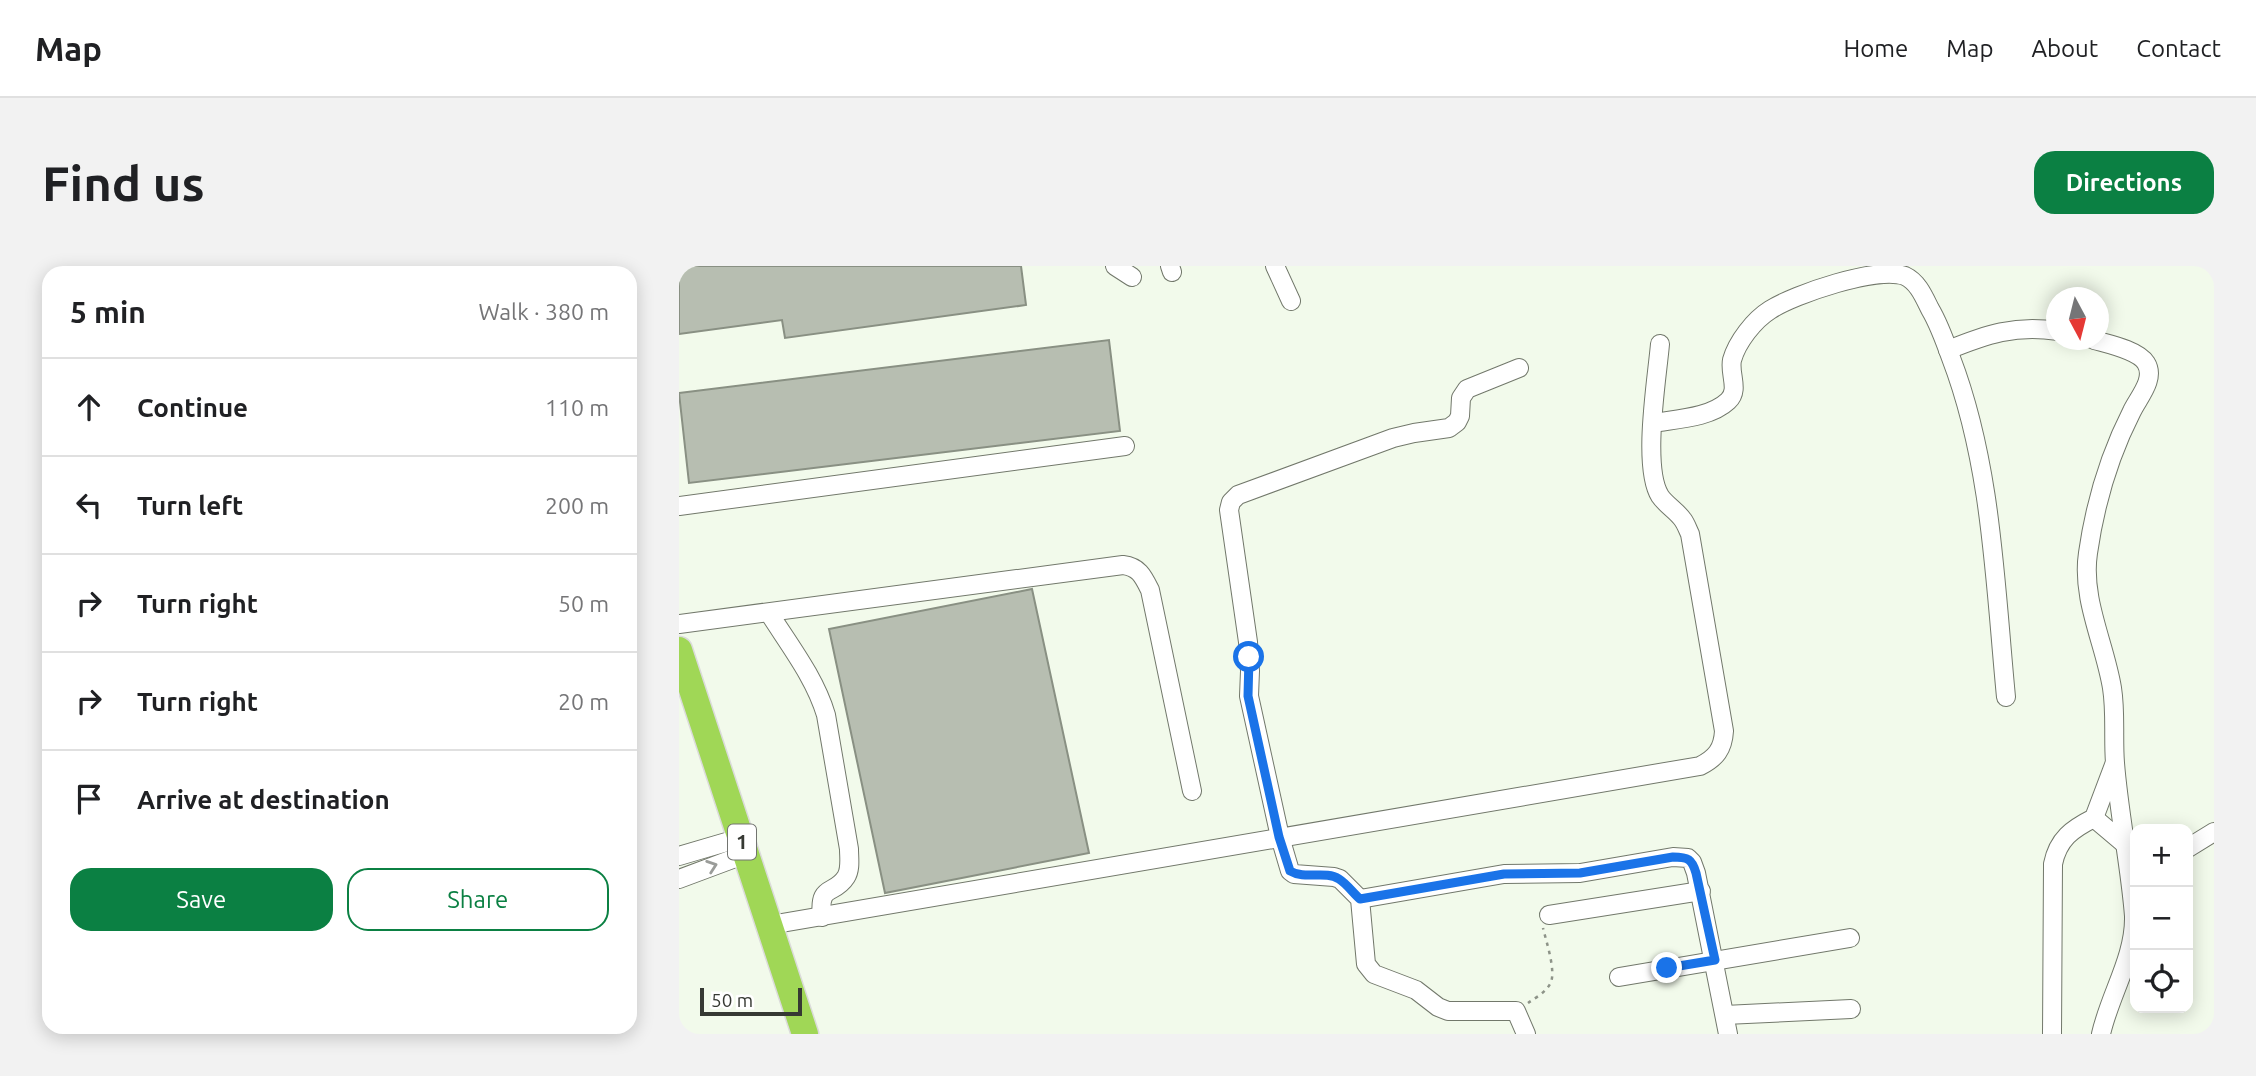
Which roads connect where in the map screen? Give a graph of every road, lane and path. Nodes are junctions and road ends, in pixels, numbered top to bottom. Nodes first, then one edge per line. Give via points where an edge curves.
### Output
1 (1115, 266) edge
2 (1275, 266) edge
3 (1132, 277) dead end
4 (1290, 301) dead end
5 (2046, 329) edge
6 (1660, 344) dead end
7 (2109, 345) edge
8 (1948, 350) junction
9 (1519, 368) dead end
10 (1653, 423) junction
11 (1125, 446) dead end
12 (679, 506) edge
13 (769, 613) junction
14 (679, 624) edge
15 (679, 650) edge
16 (2006, 697) dead end
17 (2115, 762) junction
18 (1192, 791) dead end
19 (2094, 818) junction
20 (2214, 832) edge
21 (1279, 837) junction
22 (2126, 845) junction
23 (2193, 845) edge
24 (743, 846) junction
25 (679, 856) edge
26 (2130, 859) edge
27 (679, 879) edge
28 (2133, 887) edge
29 (1701, 891) junction
30 (1360, 899) junction
31 (1549, 915) joint
32 (822, 917) junction
33 (770, 925) junction
34 (1850, 938) dead end
35 (1715, 960) junction
36 (1619, 977) dead end
37 (1851, 1009) dead end
38 (1516, 1010) junction
39 (1725, 1016) junction
40 (805, 1034) edge
41 (1525, 1034) edge
42 (1728, 1034) edge
43 (2052, 1034) edge
44 (2101, 1034) edge

1 - 3 street
2 - 4 street
5 - 8 street via 2014,329
6 - 10 street
7 - 17 street via 2139,356 2149,374 2106,469 2088,554 2089,600 2112,692
8 - 10 street via 1918,286 1905,275 1867,274 1818,287 1769,311 1737,348 1731,363 1734,391 1729,400 1693,416
8 - 16 street via 1979,455
9 - 21 street via 1467,389 1461,398 1461,416 1449,428 1394,438 1238,495 1231,502 1248,642 1248,696
10 - 21 street via 1656,486 1690,534 1724,731 1712,760 1700,766
11 - 12 street
13 - 14 street
13 - 18 street via 1133,566 1150,590
13 - 32 street via 821,699 845,823 850,865 846,877 821,900
15 - 24 highway, 1
17 - 19 street
17 - 22 street
19 - 22 street
19 - 43 street via 2064,836 2053,864
20 - 23 street
21 - 30 street via 1290,871 1340,879
21 - 32 street
22 - 26 street
24 - 25 street
27 -> 24 street
24 - 33 highway, 1
28 - 44 street via 2134,933
29 - 30 street via 1692,862 1682,857 1580,873 1504,874
29 - 31 street
29 - 35 street
30 - 38 street via 1366,964 1374,974 1416,990 1448,1010
31 - 38 path via 1543,925 1552,982
32 - 33 street
33 - 40 highway, 1
34 - 35 street
35 - 36 street
35 - 39 street
37 - 39 street
38 - 41 street
39 - 42 street

